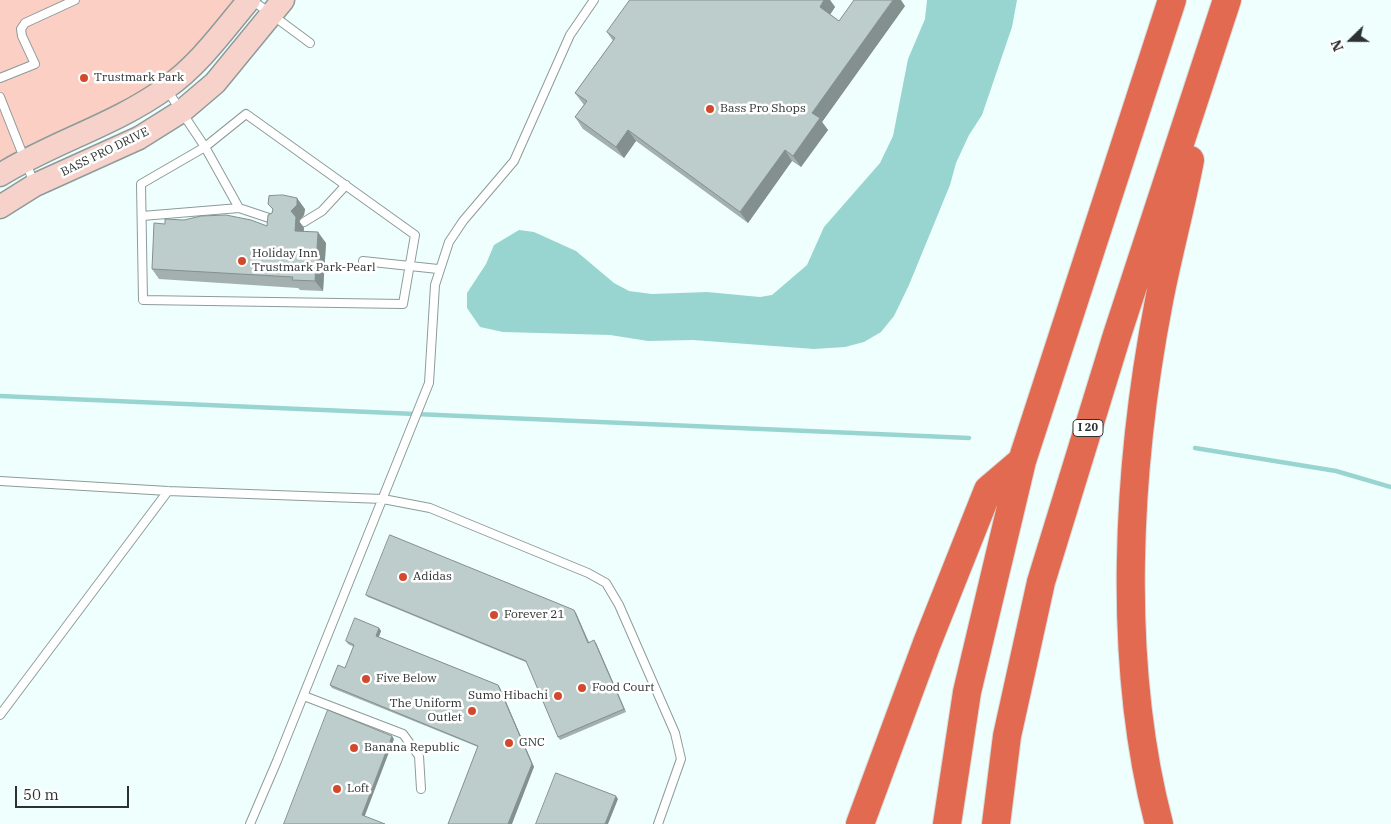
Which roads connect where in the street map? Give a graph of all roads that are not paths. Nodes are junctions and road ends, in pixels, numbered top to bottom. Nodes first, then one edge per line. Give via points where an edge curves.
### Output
1 (76, 0) edge
2 (251, 0) edge
3 (1172, 0) edge
4 (1227, 0) edge
5 (593, 1) edge
6 (278, 8) edge
7 (1214, 40) junction
8 (310, 43) dead end
9 (0, 78) edge
10 (166, 88) junction
11 (0, 97) edge
12 (182, 111) junction
13 (206, 147) junction
14 (25, 159) junction
15 (0, 175) edge
16 (35, 185) junction
17 (346, 185) junction
18 (0, 207) edge
19 (239, 208) junction
20 (142, 216) junction
21 (276, 220) edge
22 (304, 222) dead end
23 (363, 261) dead end
24 (409, 265) junction
25 (438, 269) junction
26 (1022, 461) junction
27 (0, 481) edge
28 (168, 491) junction
29 (383, 498) junction
30 (304, 696) junction
31 (0, 714) edge
32 (421, 789) dead end
33 (250, 824) edge
34 (658, 824) edge
35 (860, 824) edge
36 (947, 824) edge
37 (996, 824) edge
38 (1159, 824) edge

1 - 9 lane via 25,23 21,29 22,36 35,64
2 - 6 lane
2 - 10 street, BASS PRO DRIVE via 196,63
3 - 26 highway
4 - 7 highway, I 20
5 - 25 lane via 570,35 514,161 463,221 449,242
6 - 8 lane
6 - 12 street, BASS PRO DRIVE via 215,83
7 - 37 highway, I 20 via 1117,335 1041,582 1007,736
7 - 38 highway via 1159,302 1136,475 1132,560 1133,657 1142,741
10 - 12 lane
10 - 14 street, BASS PRO DRIVE via 126,114
11 - 14 lane
12 - 13 lane
12 - 16 street, BASS PRO DRIVE via 139,138
13 - 17 lane via 246,114
13 - 19 lane
13 - 20 lane via 141,184
14 - 15 street, BASS PRO DRIVE
14 - 16 lane
16 - 18 street, BASS PRO DRIVE
17 - 22 lane via 322,211
17 - 24 lane via 415,235
19 - 20 lane
19 - 21 lane
20 - 24 lane via 143,300 403,304
23 - 24 lane
24 - 25 lane
25 - 29 lane via 429,383
26 - 35 highway via 988,490
26 - 36 highway via 967,692
27 - 28 lane
28 - 29 lane
28 - 31 lane
29 - 30 lane
29 - 34 lane via 430,508 606,583 619,605 675,733 681,759
30 - 32 lane via 403,734 419,756
30 - 33 lane

